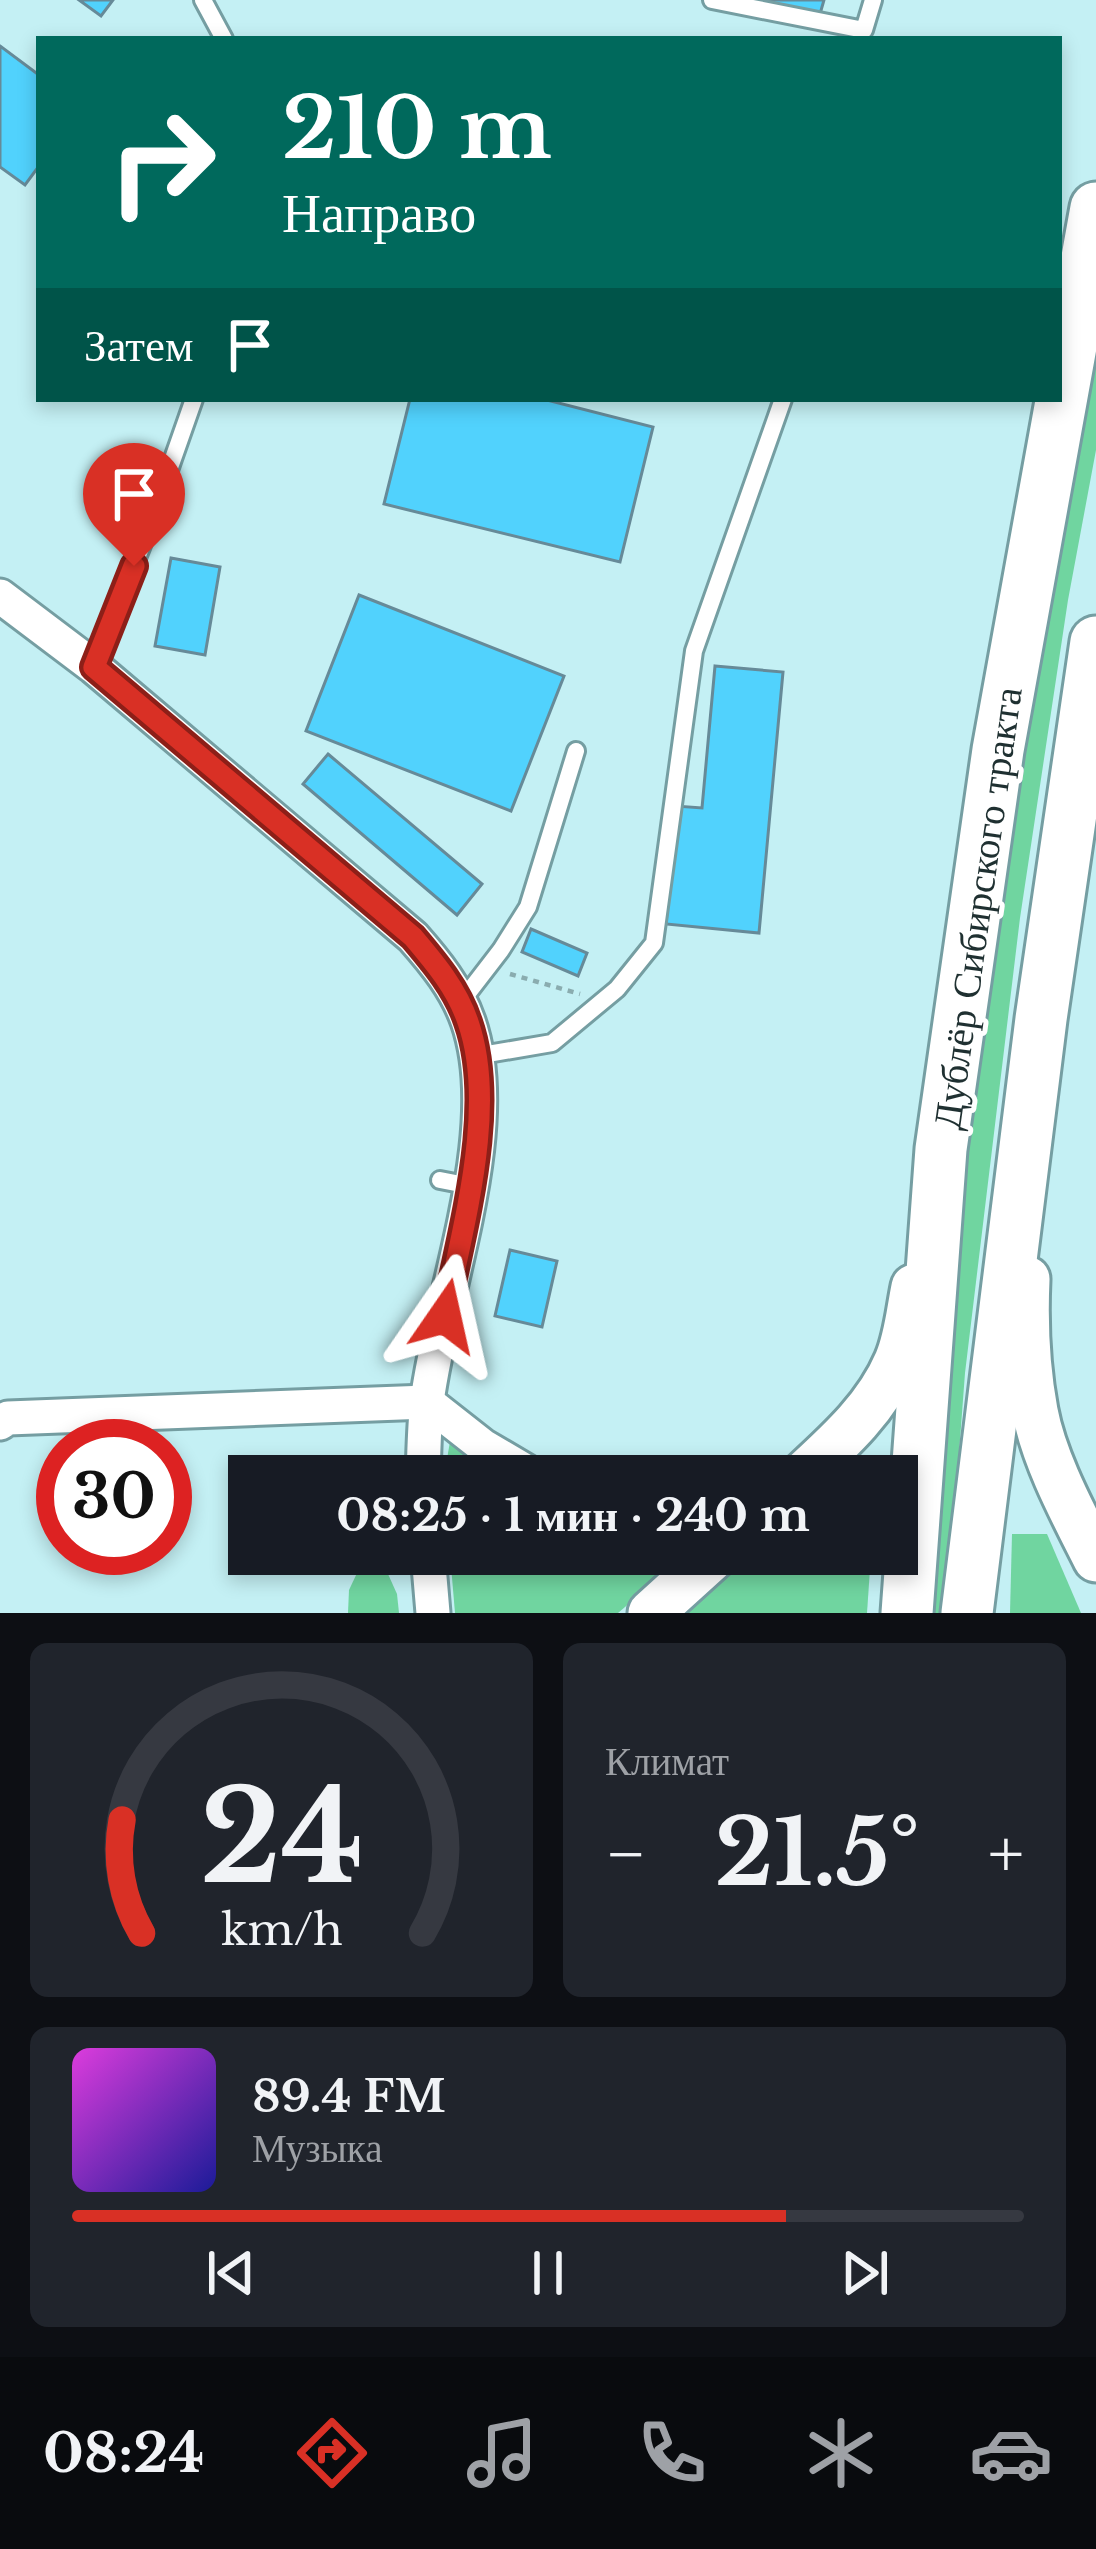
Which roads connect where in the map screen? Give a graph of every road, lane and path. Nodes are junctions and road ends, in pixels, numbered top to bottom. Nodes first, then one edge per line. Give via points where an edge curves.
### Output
1 (203, 0) edge
2 (712, 0) edge
3 (873, 0) edge
4 (863, 35) edge
5 (222, 36) edge
6 (1096, 208) edge
7 (1062, 396) edge
8 (193, 402) edge
9 (782, 402) edge
10 (1061, 402) edge
11 (0, 596) edge
12 (1096, 642) edge
13 (94, 667) junction
14 (576, 751) dead end
15 (487, 968) junction
16 (603, 1000) junction
17 (460, 1003) junction
18 (1041, 1018) junction
19 (476, 1056) junction
20 (941, 1149) junction
21 (427, 1402) junction
22 (0, 1423) edge
23 (424, 1455) edge
24 (498, 1455) edge
25 (824, 1455) edge
26 (1080, 1499) edge
27 (1096, 1559) edge
28 (430, 1575) edge
29 (693, 1575) edge
30 (434, 1613) edge
31 (650, 1613) edge
32 (907, 1613) edge
33 (968, 1613) edge

1 - 5 lane
2 - 4 lane
3 - 4 lane
6 - 7 main road, Дублёр Сибирского тракта
8 - 13 lane
9 - 16 lane via 694,651 654,943
10 - 20 main road, Дублёр Сибирского тракта via 998,750
11 - 13 street
12 - 18 main road, Дублёр Сибирского тракта
13 - 17 street via 413,937
14 - 15 lane via 528,908
15 - 16 path
15 - 17 lane
16 - 19 lane via 552,1043
17 - 19 street
18 - 26 main road via 1025,1324 1035,1414
18 - 33 main road, Дублёр Сибирского тракта
19 - 21 street via 479,1111 456,1183
20 - 25 main road via 898,1359 871,1406
20 - 32 main road, Дублёр Сибирского тракта
21 - 22 street
21 - 23 street
21 - 24 street
26 - 27 main road
28 - 30 street
29 - 31 main road

